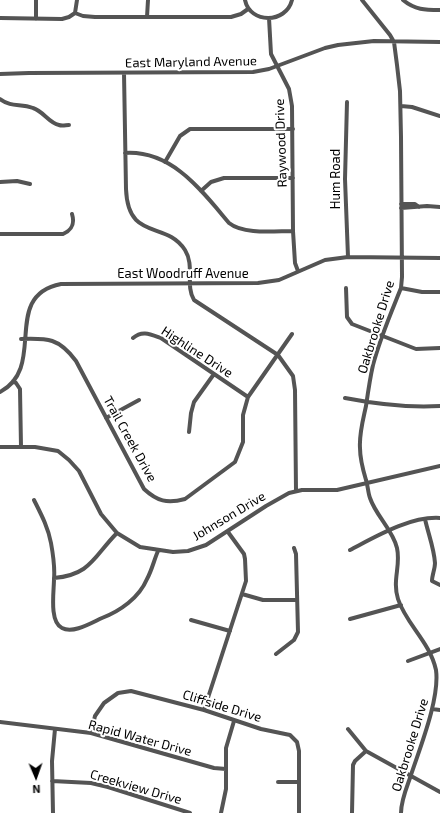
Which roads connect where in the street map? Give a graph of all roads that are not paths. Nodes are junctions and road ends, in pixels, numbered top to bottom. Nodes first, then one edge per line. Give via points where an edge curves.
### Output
1 (36, 0) edge
2 (77, 0) edge
3 (148, 0) edge
4 (245, 0) edge
5 (292, 0) edge
6 (403, 0) edge
7 (364, 1) edge
8 (248, 9) junction
9 (440, 10) edge
10 (75, 13) junction
11 (147, 17) junction
12 (0, 18) edge
13 (269, 18) junction
14 (36, 19) junction
15 (394, 42) junction
16 (440, 42) edge
17 (277, 67) junction
18 (0, 71) edge
19 (9, 73) junction
20 (0, 74) edge
21 (124, 74) junction
22 (0, 99) edge
23 (347, 102) dead end
24 (401, 106) junction
25 (440, 116) edge
26 (69, 125) dead end
27 (293, 129) junction
28 (125, 153) junction
29 (165, 162) junction
30 (293, 178) junction
31 (0, 182) edge
32 (30, 184) dead end
33 (201, 191) junction
34 (401, 206) junction
35 (440, 207) edge
36 (72, 214) dead end
37 (293, 231) junction
38 (0, 234) edge
39 (348, 257) junction
40 (401, 257) junction
41 (440, 258) edge
42 (298, 271) junction
43 (190, 284) junction
44 (346, 288) dead end
45 (401, 288) junction
46 (440, 292) edge
47 (26, 305) dead end
48 (21, 332) dead end
49 (292, 334) dead end
50 (382, 336) junction
51 (133, 338) dead end
52 (21, 339) junction
53 (440, 348) edge
54 (278, 355) junction
55 (214, 374) junction
56 (13, 381) junction
57 (0, 392) edge
58 (248, 397) junction
59 (345, 398) dead end
60 (139, 400) dead end
61 (366, 402) junction
62 (440, 406) edge
63 (106, 418) junction
64 (189, 432) dead end
65 (0, 447) edge
66 (21, 447) junction
67 (440, 466) edge
68 (366, 482) junction
69 (296, 491) junction
70 (34, 500) dead end
71 (440, 518) edge
72 (425, 519) junction
73 (389, 530) junction
74 (228, 532) junction
75 (117, 533) junction
76 (294, 548) dead end
77 (350, 550) dead end
78 (158, 551) junction
79 (54, 578) junction
80 (440, 585) edge
81 (242, 594) junction
82 (297, 600) junction
83 (401, 605) junction
84 (350, 618) dead end
85 (191, 620) dead end
86 (230, 631) junction
87 (440, 649) edge
88 (430, 652) junction
89 (276, 654) dead end
90 (408, 661) dead end
91 (432, 709) junction
92 (204, 710) junction
93 (440, 710) edge
94 (234, 721) junction
95 (0, 722) edge
96 (55, 729) junction
97 (348, 729) dead end
98 (91, 733) junction
99 (366, 751) junction
100 (226, 769) junction
101 (410, 776) junction
102 (52, 781) junction
103 (278, 782) dead end
104 (299, 782) junction
105 (440, 792) edge
106 (53, 813) edge
107 (190, 813) edge
108 (221, 813) edge
109 (299, 813) edge
110 (352, 813) edge
111 (402, 813) edge

1 - 14 street
2 - 10 street
3 - 11 street
4 - 8 street
5 - 13 street via 285,13
6 - 9 street via 421,10
7 - 15 street, Oakbrooke Drive
8 - 11 street via 231,17
8 - 13 street via 259,16
10 - 11 street via 88,17
10 - 14 street via 65,18
12 - 14 street
13 - 17 street, Raywood Drive via 270,47
15 - 16 street, East Maryland Avenue
15 - 17 street, East Maryland Avenue via 374,41 338,45
15 - 24 street, Oakbrooke Drive
17 - 21 street, East Maryland Avenue via 239,73
17 - 27 street, Raywood Drive via 289,89
18 - 19 street, East Maryland Avenue
19 - 20 street, East Maryland Avenue
19 - 21 street, East Maryland Avenue
21 - 28 street
22 - 26 street via 14,106 33,108 58,126
23 - 39 street, Hum Road via 345,179
24 - 25 street
24 - 34 street, Oakbrooke Drive
27 - 29 street via 190,129 180,136
27 - 30 street, Raywood Drive
28 - 29 street via 146,154
28 - 43 street via 126,201 132,215 135,220 174,239 184,248 191,267
29 - 33 street via 187,176
30 - 33 street via 224,178 210,182
30 - 37 street, Raywood Drive
31 - 32 street
33 - 37 street via 236,228
34 - 35 street
34 - 40 street, Oakbrooke Drive
36 - 38 street via 73,227 63,234
37 - 42 street, Raywood Drive via 294,263
39 - 40 street, East Woodruff Avenue
39 - 42 street, East Woodruff Avenue via 325,260
40 - 41 street, East Woodruff Avenue
40 - 45 street, Oakbrooke Drive
42 - 43 street, East Woodruff Avenue via 279,280 258,283
43 - 47 street, East Woodruff Avenue via 61,284 38,291
43 - 54 street via 190,294 194,300
44 - 50 street via 347,316 352,324
45 - 46 street
45 - 50 street, Oakbrooke Drive
48 - 52 street
49 - 54 street, Trail Creek Drive
50 - 53 street via 416,349
50 - 61 street, Oakbrooke Drive
51 - 55 street, Highline Drive via 143,333 160,338
52 - 56 street via 19,368
52 - 63 street, Trail Creek Drive via 41,338 64,346 76,361
54 - 58 street, Trail Creek Drive
54 - 69 street via 292,376 295,390
55 - 58 street, Highline Drive
55 - 64 street via 194,402
56 - 57 street
56 - 66 street via 20,389
58 - 63 street, Trail Creek Drive via 243,415 243,442 235,462 184,499 176,502 159,500 144,488
59 - 61 street
60 - 63 street
61 - 62 street
61 - 68 street, Oakbrooke Drive via 360,447
65 - 66 street, Johnson Drive
66 - 75 street, Johnson Drive via 58,451 69,460 79,471 102,514
67 - 68 street, Johnson Drive
68 - 69 street, Johnson Drive via 337,490
68 - 73 street, Oakbrooke Drive via 374,507
69 - 74 street, Johnson Drive via 266,506
70 - 79 street via 46,526
71 - 72 street
72 - 73 street
72 - 80 street via 435,562 432,581
73 - 77 street
73 - 83 street, Oakbrooke Drive via 397,547 395,589
74 - 78 street, Johnson Drive via 197,549 180,552
74 - 81 street via 244,554 246,581
75 - 78 street, Johnson Drive via 140,547
75 - 79 street via 84,570 67,577
76 - 82 street
78 - 79 street via 139,593 111,615 74,630 62,628 56,622
81 - 82 street via 263,600
81 - 86 street
82 - 89 street via 297,636
83 - 84 street
83 - 88 street, Oakbrooke Drive
85 - 86 street
86 - 92 street
87 - 88 street
88 - 90 street
88 - 91 street, Oakbrooke Drive via 436,671 436,695
91 - 93 street
91 - 101 street, Oakbrooke Drive
92 - 94 street, Cliffside Drive
92 - 98 street, Cliffside Drive via 131,691 118,694 104,703 95,716
94 - 100 street via 226,748
94 - 104 street, Cliffside Drive via 294,738 299,751
95 - 96 street, Rapid Water Drive
96 - 98 street, Rapid Water Drive
96 - 102 street
97 - 99 street
98 - 100 street, Rapid Water Drive via 214,768
99 - 101 street
99 - 110 street via 353,765
100 - 108 street via 226,796
101 - 105 street
101 - 111 street, Oakbrooke Drive via 401,806
102 - 106 street
102 - 107 street, Creekview Drive via 90,783 108,787
103 - 104 street
104 - 109 street, Cliffside Drive

